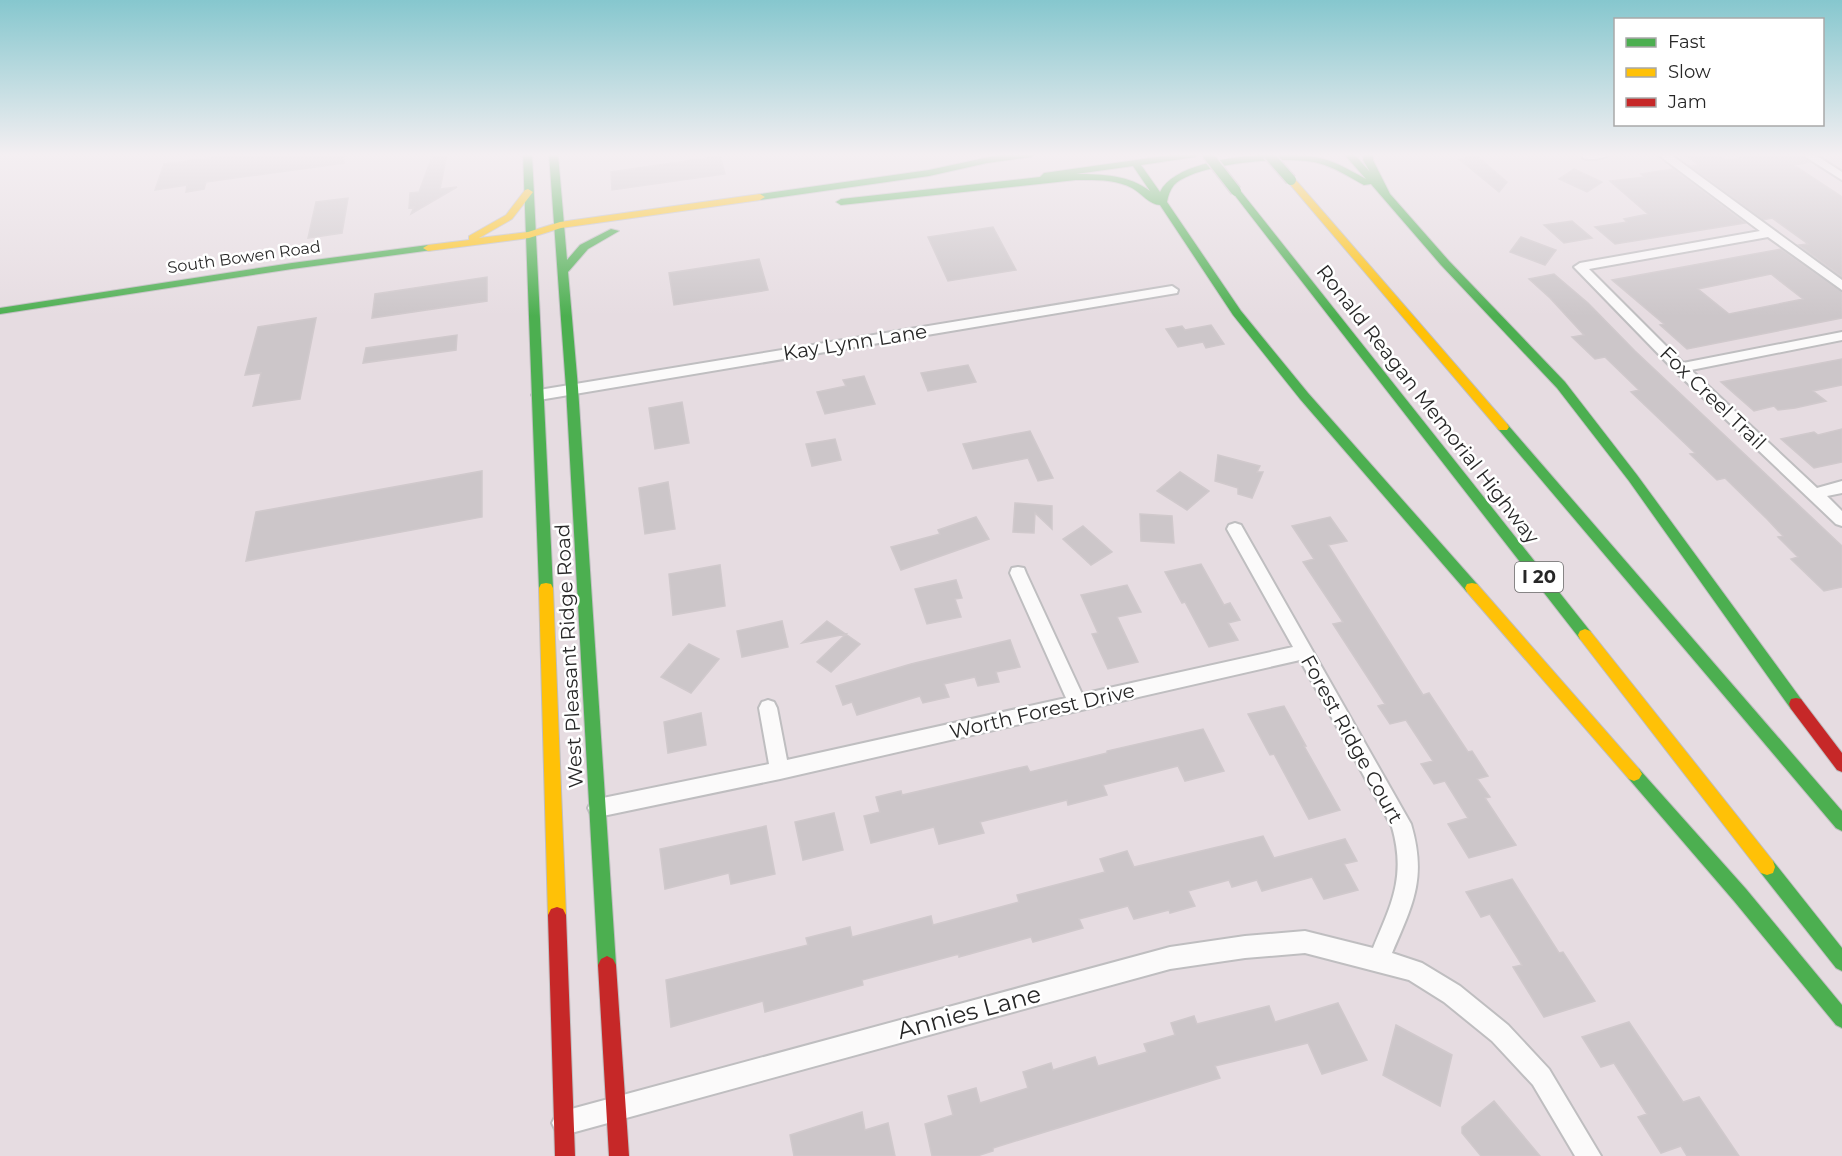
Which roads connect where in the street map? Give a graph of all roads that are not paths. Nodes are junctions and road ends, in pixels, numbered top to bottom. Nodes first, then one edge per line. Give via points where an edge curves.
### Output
1 (516, 208) edge
2 (528, 208) edge
3 (558, 208) edge
4 (575, 208) edge
5 (708, 208) edge
6 (1162, 208) edge
7 (1166, 208) edge
8 (1249, 208) edge
9 (1315, 208) edge
10 (1399, 208) edge
11 (1737, 208) edge
12 (730, 216) dead end
13 (1174, 221) junction
14 (612, 225) junction
15 (560, 232) junction
16 (1771, 233) junction
17 (529, 235) junction
18 (460, 244) junction
19 (563, 271) junction
20 (1842, 286) edge
21 (1172, 290) dead end
22 (0, 311) edge
23 (1842, 336) edge
24 (1680, 368) junction
25 (572, 388) junction
26 (539, 395) junction
27 (1842, 487) edge
28 (1814, 494) junction
29 (1842, 520) edge
30 (1235, 529) dead end
31 (1018, 573) dead end
32 (1304, 652) junction
33 (1078, 704) junction
34 (768, 708) dead end
35 (1842, 765) edge
36 (780, 770) junction
37 (598, 808) junction
38 (1842, 823) edge
39 (1379, 960) junction
40 (1842, 962) edge
41 (1842, 1019) edge
42 (616, 1107) junction
43 (564, 1123) junction
44 (565, 1156) edge
45 (620, 1156) edge
46 (1589, 1156) edge

1 - 18 main road via 508,218
2 - 17 main road, West Pleasant Ridge Road
3 - 15 main road, West Pleasant Ridge Road
4 - 14 main road
5 - 14 main road, South Bowen Road
6 - 13 main road
7 - 13 main road
8 - 40 main road, Ronald Reagan Memorial Highway / I 20, bridge
9 - 38 main road, Ronald Reagan Memorial Highway, bridge
10 - 35 main road via 1566,392 1672,529
11 - 16 street
12 - 14 main road, South Bowen Road
13 - 41 main road via 1238,313 1304,396 1740,895
14 - 15 main road, South Bowen Road
14 - 19 main road via 584,247
15 - 17 main road, South Bowen Road
15 - 19 main road, West Pleasant Ridge Road
16 - 20 street
16 - 24 street, Fox Creel Trail via 1580,267
17 - 18 main road, South Bowen Road
17 - 26 main road, West Pleasant Ridge Road
18 - 22 main road, South Bowen Road
19 - 25 main road, West Pleasant Ridge Road
21 - 25 street, Kay Lynn Lane
23 - 24 street
24 - 28 street, Fox Creel Trail
25 - 26 street, Kay Lynn Lane
25 - 37 main road, West Pleasant Ridge Road
26 - 43 main road, West Pleasant Ridge Road
27 - 28 street
28 - 29 street, Fox Creel Trail
30 - 32 street, Forest Ridge Court
31 - 33 street
32 - 33 street, Worth Forest Drive
32 - 39 street, Forest Ridge Court via 1401,824 1408,849 1404,897
33 - 36 street, Worth Forest Drive
34 - 36 street
36 - 37 street, Worth Forest Drive
37 - 42 main road, West Pleasant Ridge Road
39 - 42 street, Annies Lane via 1305,942 1245,946 1170,958
39 - 46 street, Annies Lane via 1424,977 1500,1033 1541,1077
42 - 43 street, Annies Lane
42 - 45 main road, West Pleasant Ridge Road
43 - 44 main road, West Pleasant Ridge Road

